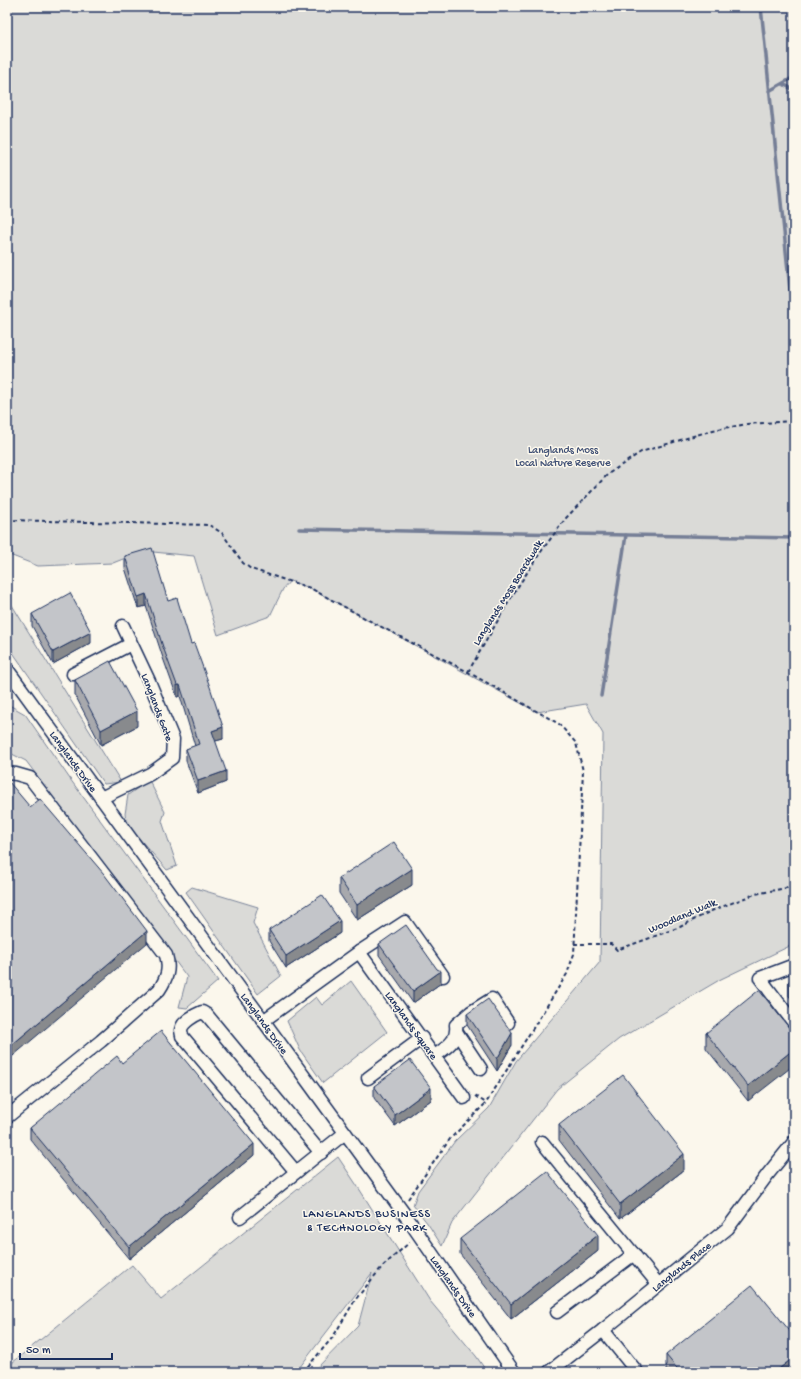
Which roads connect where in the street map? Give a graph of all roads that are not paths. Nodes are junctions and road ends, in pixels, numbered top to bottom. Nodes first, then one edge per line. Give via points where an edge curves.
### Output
1 (122, 626) dead end
2 (131, 644) junction
3 (73, 674) dead end
4 (9, 675) edge
5 (7, 773) edge
6 (101, 798) junction
7 (359, 952) junction
8 (794, 965) edge
9 (443, 976) dead end
10 (263, 1021) junction
11 (508, 1023) dead end
12 (794, 1023) edge
13 (457, 1033) junction
14 (422, 1038) junction
15 (435, 1056) junction
16 (481, 1069) dead end
17 (368, 1078) dead end
18 (464, 1098) dead end
19 (7, 1117) edge
20 (345, 1133) junction
21 (542, 1142) dead end
22 (794, 1142) edge
23 (321, 1153) junction
24 (296, 1172) junction
25 (240, 1218) dead end
26 (634, 1254) junction
27 (658, 1284) junction
28 (558, 1312) dead end
29 (603, 1330) junction
30 (514, 1372) edge
31 (549, 1372) edge
32 (637, 1372) edge

1 - 2 street, Langlands Gate
2 - 3 street
2 - 6 street, Langlands Gate via 173,739 172,758 150,774
4 - 6 street, Langlands Drive
5 - 19 street via 30,778 166,955 168,964 160,990
6 - 10 street, Langlands Drive
7 - 9 street via 404,922
7 - 10 street
7 - 14 street, Langlands Square
8 - 12 street via 760,978
10 - 20 street, Langlands Drive
11 - 13 street via 492,999 456,1025
13 - 15 street via 452,1042
13 - 16 street
14 - 15 street, Langlands Square
14 - 17 street
15 - 18 street, Langlands Square
20 - 23 street
20 - 30 street, Langlands Drive
21 - 26 street
22 - 27 street, Langlands Place via 728,1228
23 - 24 street
23 - 24 street via 207,1015 202,1012 194,1015 183,1025 182,1036
24 - 25 street
26 - 27 street
26 - 28 street
27 - 29 street, Langlands Place
29 - 31 street, Langlands Place
29 - 32 street

